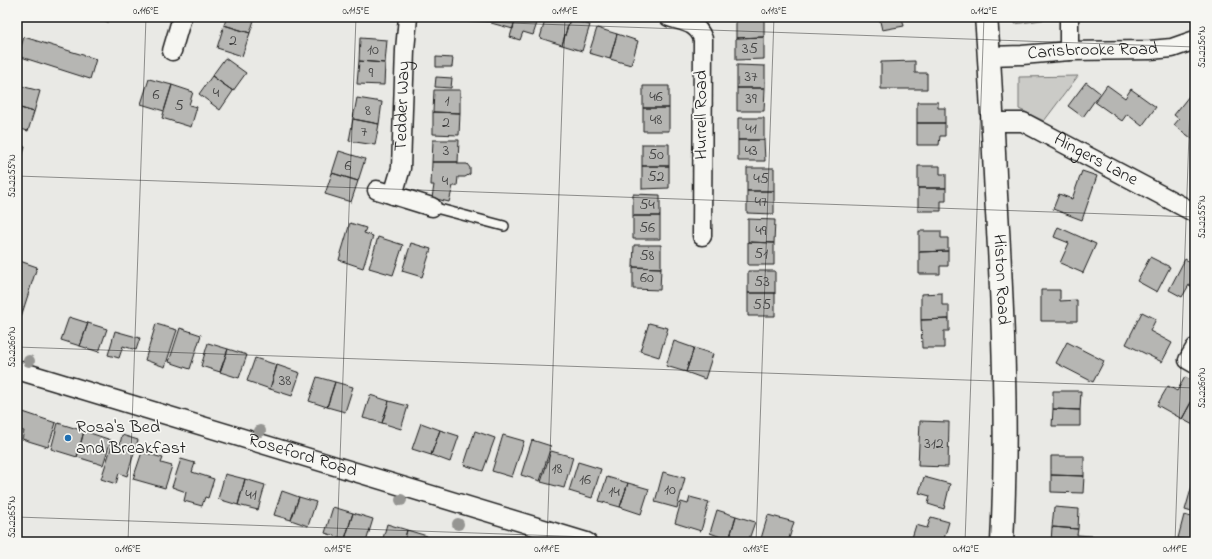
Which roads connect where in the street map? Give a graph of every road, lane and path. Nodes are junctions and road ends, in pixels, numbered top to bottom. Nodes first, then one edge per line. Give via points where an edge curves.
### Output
1 (182, 17) edge
2 (408, 17) edge
3 (668, 17) edge
4 (986, 17) edge
5 (1069, 17) edge
6 (1195, 40) edge
7 (172, 51) dead end
8 (1069, 51) junction
9 (989, 56) junction
10 (992, 122) junction
11 (432, 207) joint
12 (1195, 213) edge
13 (504, 226) dead end
14 (702, 236) dead end
15 (1195, 348) edge
16 (1195, 364) edge
17 (17, 370) edge
18 (587, 542) edge
19 (1002, 542) edge

1 - 7 street
2 - 11 street, Tedder Way via 401,168 385,192
3 - 14 street, Hurrell Road via 693,24 703,39
4 - 9 main road, Histon Road
5 - 8 street
6 - 8 street, Carisbrooke Road via 1172,48 1150,50
8 - 9 street, Carisbrooke Road
9 - 10 main road, Histon Road
10 - 12 street, Aingers Lane via 1023,122
10 - 19 main road, Histon Road via 1003,352 1005,480
11 - 13 lane
15 - 16 street via 1188,360
17 - 18 street, Roseford Road

